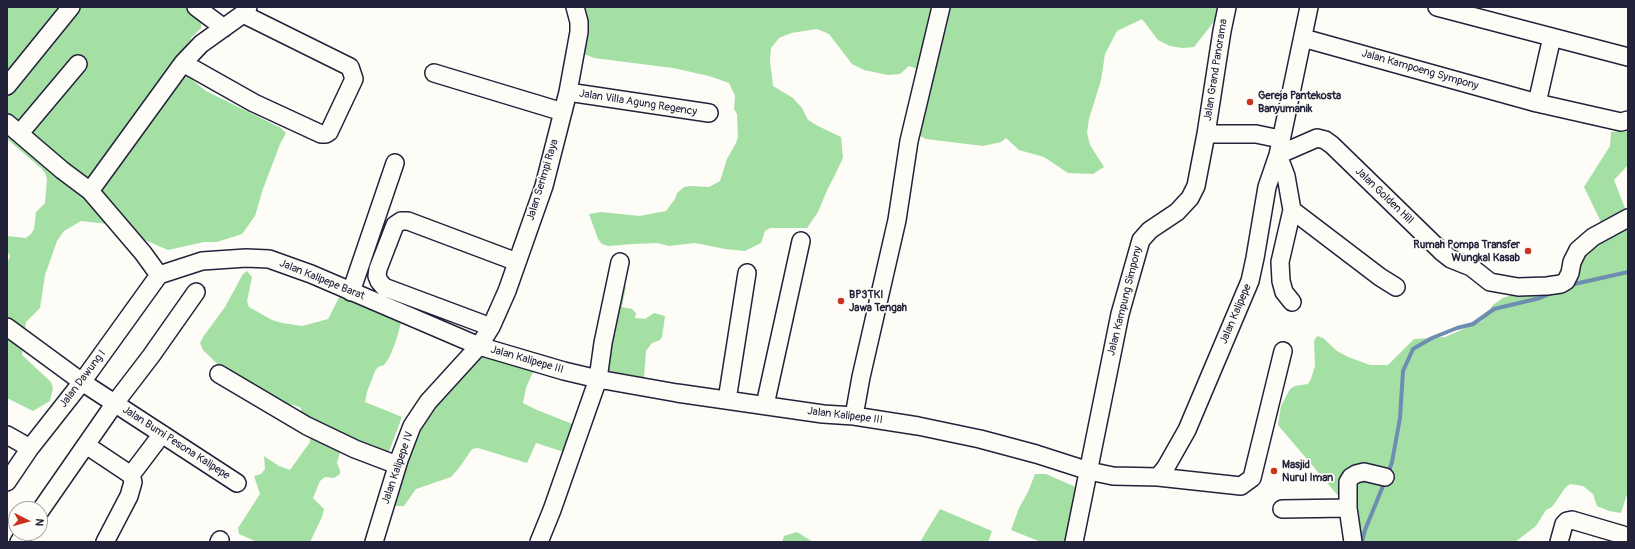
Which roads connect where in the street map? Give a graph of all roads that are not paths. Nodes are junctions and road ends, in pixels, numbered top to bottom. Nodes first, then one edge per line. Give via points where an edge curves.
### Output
1 (71, 7) edge
2 (196, 7) edge
3 (575, 7) edge
4 (941, 7) edge
5 (1227, 7) edge
6 (1309, 7) edge
7 (1437, 7) edge
8 (245, 10) edge
9 (224, 28) junction
10 (1552, 37) junction
11 (1303, 38) junction
12 (1628, 57) edge
13 (183, 63) junction
14 (78, 64) dead end
15 (434, 73) dead end
16 (7, 86) edge
17 (568, 92) junction
18 (1537, 103) junction
19 (563, 112) junction
20 (709, 113) dead end
21 (1628, 120) edge
22 (13, 128) edge
23 (1206, 134) junction
24 (1279, 147) junction
25 (394, 163) dead end
26 (90, 191) junction
27 (1292, 210) junction
28 (1628, 218) edge
29 (801, 241) dead end
30 (517, 262) junction
31 (620, 262) dead end
32 (747, 273) dead end
33 (159, 275) junction
34 (1396, 287) dead end
35 (196, 292) dead end
36 (351, 292) junction
37 (1292, 302) dead end
38 (7, 327) edge
39 (491, 327) junction
40 (479, 346) junction
41 (1284, 351) dead end
42 (220, 374) dead end
43 (598, 379) junction
44 (82, 382) junction
45 (727, 400) junction
46 (115, 403) junction
47 (765, 405) junction
48 (854, 416) junction
49 (162, 434) junction
50 (7, 435) edge
51 (86, 445) junction
52 (30, 448) junction
53 (397, 465) junction
54 (1089, 471) junction
55 (131, 475) junction
56 (1158, 477) junction
57 (1385, 477) dead end
58 (7, 482) edge
59 (237, 483) dead end
60 (47, 501) edge
61 (1348, 508) junction
62 (1282, 509) dead end
63 (1624, 537) edge
64 (105, 542) edge
65 (374, 542) edge
66 (539, 542) edge
67 (1074, 542) edge
68 (1354, 542) edge
69 (1559, 542) edge

1 - 16 street
2 - 9 street
3 - 17 street, Jalan Serimpi Raya via 579,32
4 - 48 street via 909,142 897,220
5 - 23 street, Jalan Grand Panorama
6 - 11 street
7 - 10 street
8 - 9 street
8 - 13 street via 350,67 354,79 329,132 320,134 254,103
9 - 13 street via 201,44
10 - 12 street
10 - 18 street
11 - 18 street, Jalan Kampoeng Sympony
11 - 24 street
13 - 26 street
14 - 22 street
15 - 19 street
17 - 19 street, Jalan Serimpi Raya
17 - 20 street, Jalan Villa Agung Regency
18 - 21 street, Jalan Kampoeng Sympony via 1621,122
19 - 30 street, Jalan Serimpi Raya via 544,186
22 - 26 street
23 - 24 street via 1256,134
23 - 54 street, Jalan Kampung Simpony via 1196,186 1190,198 1177,212 1150,230 1141,240 1120,314
24 - 27 street
24 - 28 street, Jalan Golden Hill via 1317,138 1325,140 1442,252 1451,259 1471,267 1490,282 1499,284 1561,284 1566,281 1578,250 1593,237
24 - 56 street, Jalan Kalipepe via 1267,187 1250,281 1187,430
25 - 36 street
26 - 33 street via 144,253
27 - 34 street
27 - 37 street via 1280,262 1284,292
29 - 47 street
30 - 39 street, Jalan Serimpi Raya
30 - 39 street via 408,221 401,221 395,225 378,269 377,276 384,287
31 - 43 street
32 - 45 street
33 - 36 street, Jalan Kalipepe Barat via 202,262 246,258 269,259
33 - 44 street, Jalan Dawung I
35 - 46 street, Jalan Bumi Pesona Kalipepe
36 - 40 street, Jalan Kalipepe Barat
38 - 44 street, Jalan Bumi Pesona Kalipepe
39 - 40 street, Jalan Serimpi Raya
40 - 43 street, Jalan Kalipepe III
40 - 53 street, Jalan Kalipepe IV via 428,402 412,426
41 - 56 street via 1252,478 1241,486
42 - 53 street via 307,426 355,449
43 - 45 street, Jalan Kalipepe III
43 - 66 street
44 - 46 street, Jalan Bumi Pesona Kalipepe
44 - 52 street, Jalan Dawung I
45 - 47 street, Jalan Kalipepe III
46 - 49 street, Jalan Bumi Pesona Kalipepe
46 - 51 street, Jalan Bumi Pesona Kalipepe
47 - 48 street, Jalan Kalipepe III
48 - 54 street, Jalan Kalipepe III via 980,439
49 - 55 street
49 - 59 street, Jalan Bumi Pesona Kalipepe
50 - 52 street
51 - 55 street
51 - 60 street, Jalan Bumi Pesona Kalipepe
52 - 58 street, Jalan Dawung I
53 - 65 street, Jalan Kalipepe IV
54 - 56 street via 1113,476
54 - 67 street, Jalan Kampung Simpony
55 - 64 street via 133,482 129,496
57 - 61 street via 1364,472 1351,477 1348,482
61 - 62 street
61 - 68 street
63 - 69 street via 1572,520 1564,524

